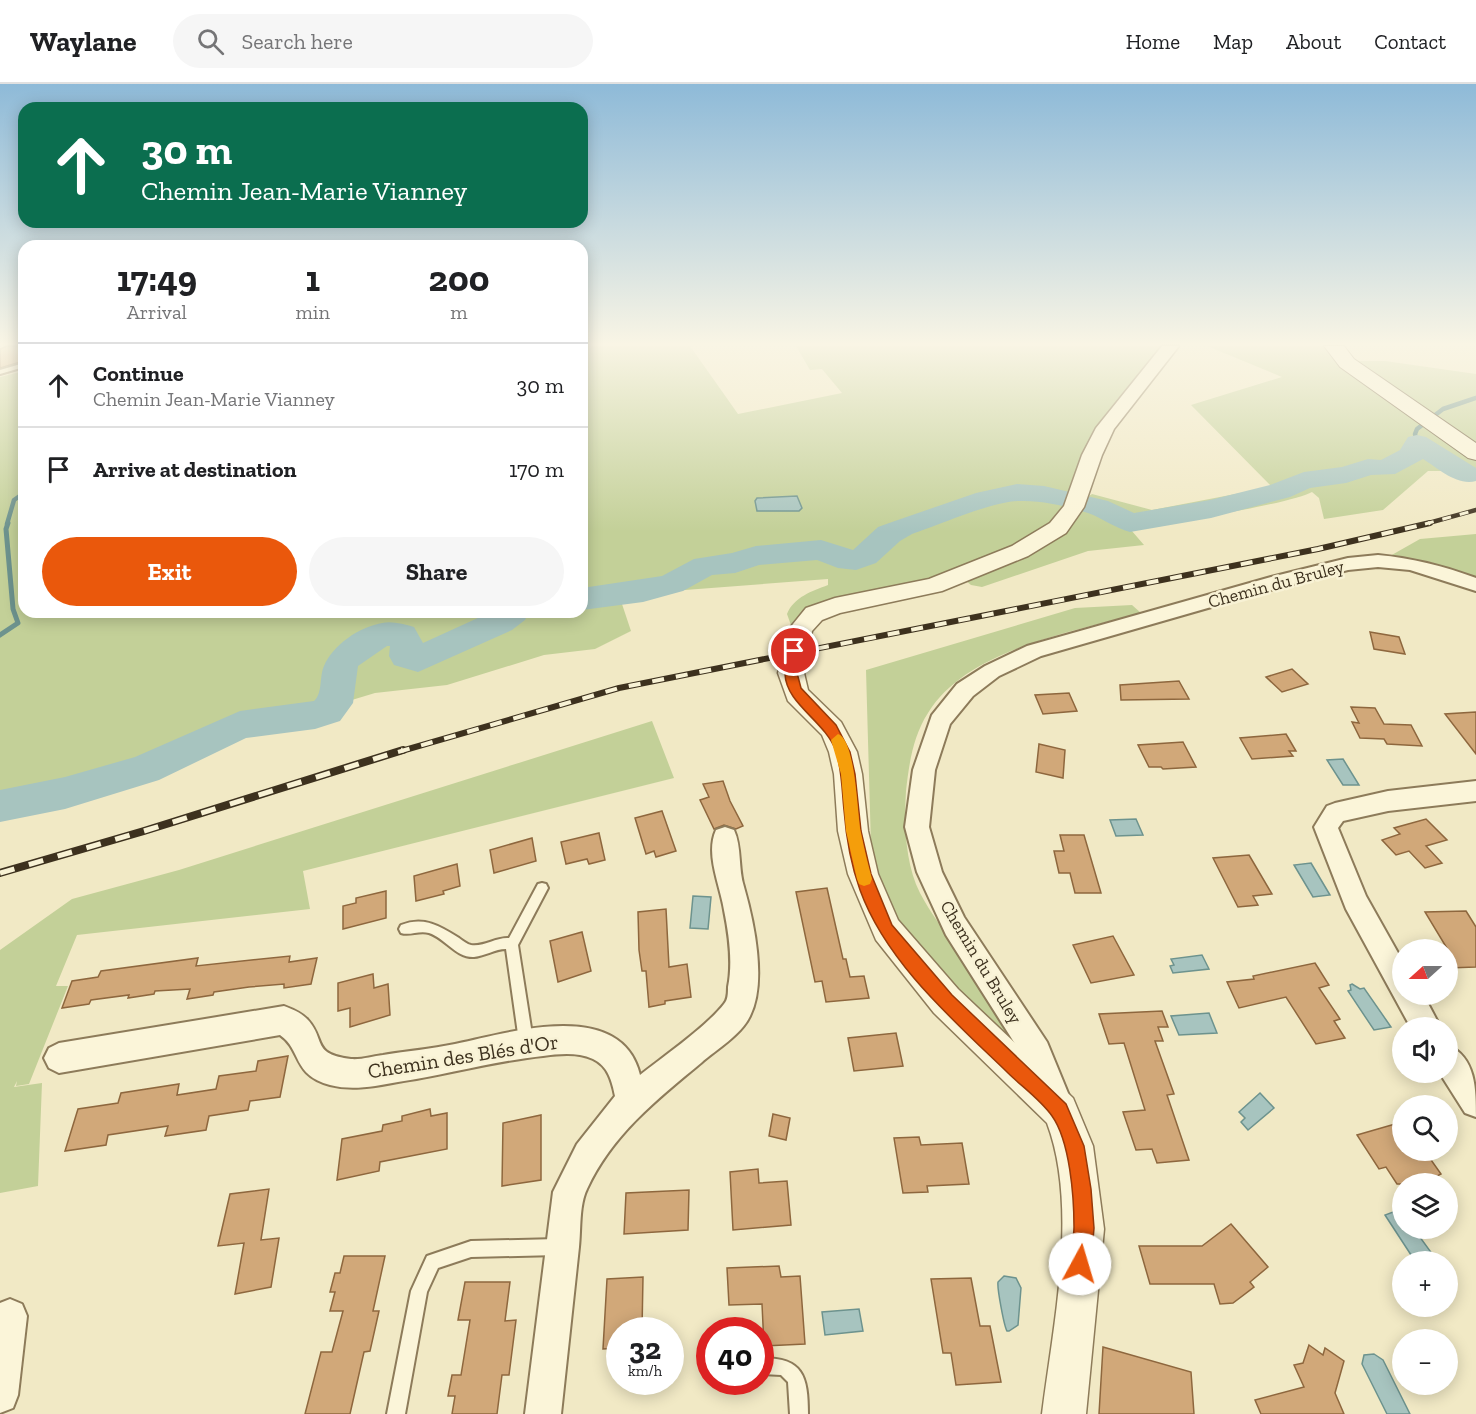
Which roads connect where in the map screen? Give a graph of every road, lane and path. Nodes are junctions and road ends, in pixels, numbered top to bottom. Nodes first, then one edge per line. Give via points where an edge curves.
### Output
1 (1121, 408) edge
2 (1411, 408) edge
3 (1476, 453) edge
4 (1476, 585) edge
5 (1476, 791) edge
6 (725, 837) dead end
7 (542, 888) dead end
8 (405, 929) dead end
9 (512, 944) junction
10 (1392, 968) edge
11 (527, 1043) junction
12 (59, 1058) dead end
13 (1458, 1075) edge
14 (631, 1101) junction
15 (1476, 1102) edge
16 (1060, 1111) junction
17 (562, 1247) junction
18 (10, 1316) dead end
19 (774, 1367) edge
20 (0, 1395) edge
21 (396, 1414) edge
22 (543, 1414) edge
23 (799, 1414) edge
24 (1064, 1414) edge

1 - 16 street via 1095,447 1076,501 1058,528 1041,541 925,589 835,606 814,615 801,629 791,673 797,694 832,729 843,752 860,864 887,930 946,1001
2 - 3 main road
4 - 16 street, Chemin du Bruley via 1410,564 1378,561 1327,568 1034,651 992,671 965,690 940,721 924,770 917,827 930,872 955,926 1037,1052
5 - 10 street via 1359,806 1335,813 1326,827 1355,901
6 - 14 street via 727,873 742,942 744,976 739,1008 723,1026
7 - 9 lane
8 - 9 lane via 435,929 473,951
9 - 11 lane
11 - 12 street, Chemin des Blés d'Or via 354,1074 329,1070 311,1058 298,1030 284,1020
11 - 14 street, Chemin des Blés d'Or via 569,1039 601,1046 623,1066
13 - 15 street
14 - 17 street via 603,1130 577,1173 569,1192
16 - 24 street, Chemin du Bruley via 1074,1146 1084,1228
17 - 21 lane via 471,1249 433,1262 419,1291
17 - 22 street
18 - 20 street
19 - 23 lane via 784,1367 793,1374

